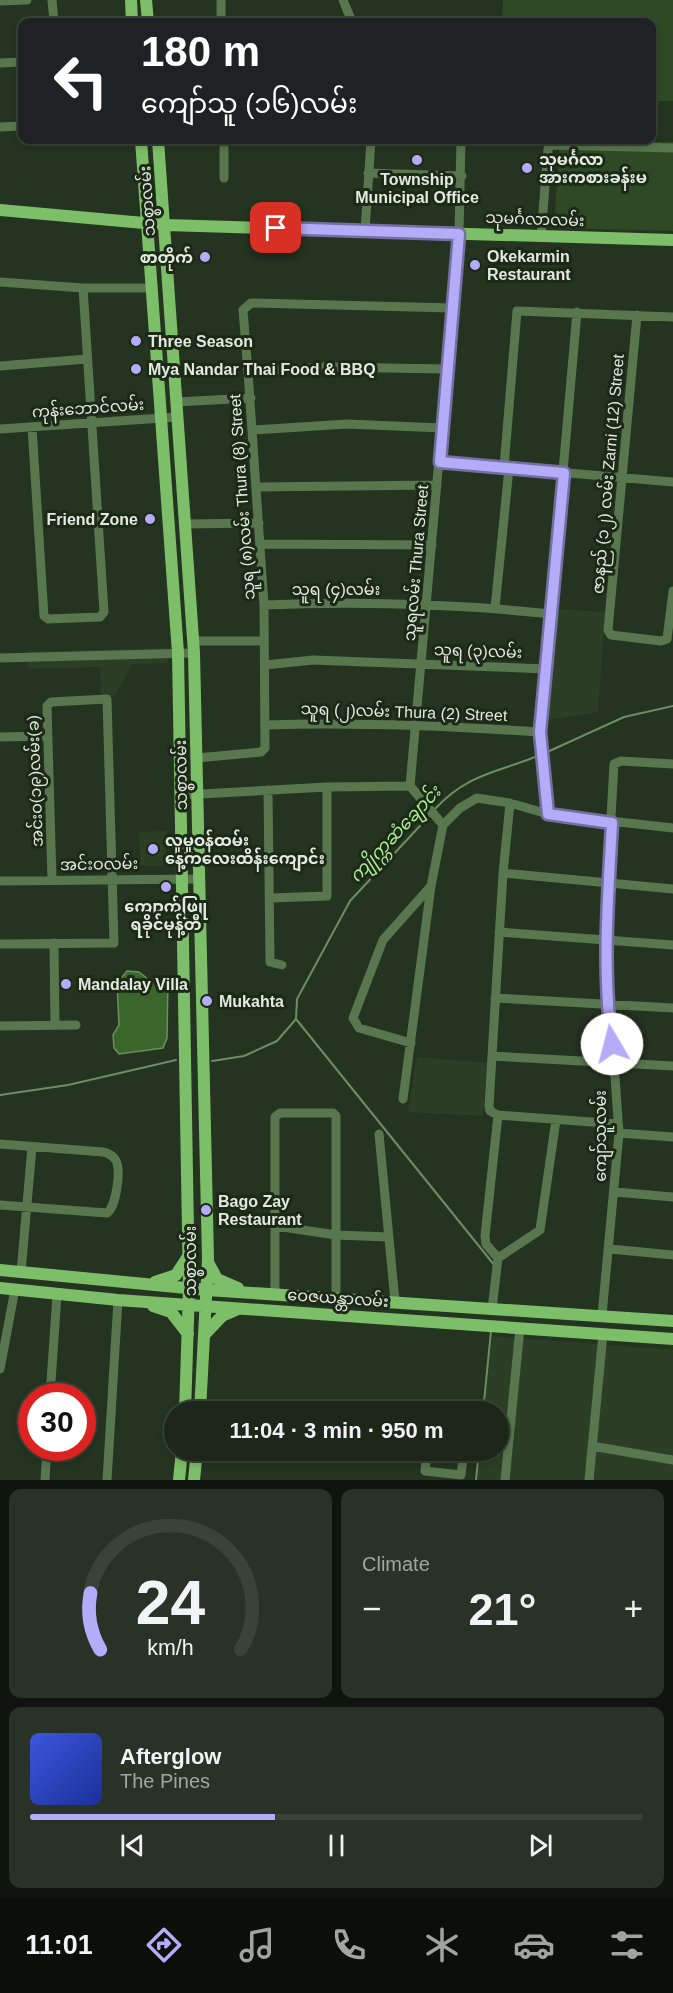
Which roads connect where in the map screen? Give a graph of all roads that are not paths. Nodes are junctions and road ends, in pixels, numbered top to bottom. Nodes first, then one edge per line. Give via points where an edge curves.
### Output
1 (27, 0) edge
2 (52, 0) edge
3 (130, 0) edge
4 (146, 0) edge
5 (221, 0) edge
6 (343, 0) edge
7 (0, 1) edge
8 (54, 18) edge
9 (132, 18) edge
10 (148, 18) edge
11 (221, 18) edge
12 (350, 18) edge
13 (0, 63) edge
14 (18, 63) edge
15 (18, 126) edge
16 (0, 127) edge
17 (141, 144) edge
18 (158, 144) edge
19 (224, 144) edge
20 (371, 144) edge
21 (461, 144) edge
22 (673, 148) edge
23 (369, 173) junction
24 (462, 176) junction
25 (224, 178) dead end
26 (0, 210) edge
27 (149, 224) junction
28 (166, 225) junction
29 (364, 231) junction
30 (459, 234) junction
31 (542, 236) junction
32 (673, 240) edge
33 (0, 282) edge
34 (83, 288) junction
35 (153, 288) junction
36 (452, 308) junction
37 (577, 312) junction
38 (637, 315) junction
39 (673, 317) edge
40 (87, 359) junction
41 (0, 366) edge
42 (447, 369) junction
43 (248, 372) junction
44 (251, 398) junction
45 (176, 402) junction
46 (177, 417) junction
47 (163, 418) junction
48 (91, 424) junction
49 (32, 428) junction
50 (442, 428) junction
51 (0, 429) edge
52 (254, 430) junction
53 (440, 462) junction
54 (507, 468) junction
55 (564, 473) junction
56 (623, 478) junction
57 (673, 482) edge
58 (437, 485) junction
59 (258, 487) junction
60 (260, 523) junction
61 (185, 524) junction
62 (261, 544) junction
63 (432, 546) junction
64 (673, 591) edge
65 (264, 605) junction
66 (427, 605) junction
67 (495, 608) junction
68 (552, 614) junction
69 (264, 641) junction
70 (194, 647) junction
71 (178, 653) junction
72 (0, 658) edge
73 (265, 665) junction
74 (422, 665) junction
75 (547, 669) junction
76 (416, 724) junction
77 (266, 725) junction
78 (48, 736) junction
79 (0, 737) edge
80 (540, 737) junction
81 (197, 758) junction
82 (673, 764) edge
83 (410, 786) junction
84 (327, 788) junction
85 (268, 790) junction
86 (198, 794) junction
87 (182, 795) junction
88 (510, 803) junction
89 (548, 814) junction
90 (440, 821) junction
91 (612, 823) junction
92 (673, 828) edge
93 (503, 873) junction
94 (113, 878) junction
95 (184, 878) junction
96 (199, 879) junction
97 (52, 880) junction
98 (0, 881) edge
99 (609, 884) junction
100 (431, 886) junction
101 (673, 889) edge
102 (271, 898) junction
103 (499, 932) junction
104 (604, 940) junction
105 (54, 943) junction
106 (0, 944) edge
107 (673, 945) edge
108 (282, 965) dead end
109 (495, 998) junction
110 (607, 1006) junction
111 (673, 1008) edge
112 (55, 1025) junction
113 (76, 1025) dead end
114 (0, 1026) edge
115 (411, 1043) junction
116 (492, 1056) junction
117 (614, 1063) junction
118 (673, 1066) edge
119 (403, 1099) dead end
120 (498, 1116) junction
121 (556, 1120) junction
122 (619, 1129) junction
123 (379, 1134) dead end
124 (673, 1137) edge
125 (0, 1144) edge
126 (32, 1147) junction
127 (615, 1192) junction
128 (673, 1197) edge
129 (0, 1205) edge
130 (27, 1208) junction
131 (276, 1226) junction
132 (336, 1235) junction
133 (389, 1238) junction
134 (610, 1249) junction
135 (188, 1254) junction
136 (673, 1255) edge
137 (498, 1258) junction
138 (208, 1259) junction
139 (0, 1270) edge
140 (21, 1272) junction
141 (133, 1284) junction
142 (0, 1288) edge
143 (15, 1289) junction
144 (189, 1289) junction
145 (207, 1290) junction
146 (253, 1293) junction
147 (275, 1294) junction
148 (57, 1295) junction
149 (336, 1298) junction
150 (118, 1300) junction
151 (134, 1301) junction
152 (395, 1301) junction
153 (189, 1303) junction
154 (427, 1304) junction
155 (207, 1305) junction
156 (252, 1308) junction
157 (492, 1309) junction
158 (602, 1316) junction
159 (425, 1321) junction
160 (673, 1321) edge
161 (520, 1328) junction
162 (188, 1334) junction
163 (603, 1334) junction
164 (204, 1335) junction
165 (673, 1340) edge
166 (0, 1369) edge
167 (51, 1383) edge
168 (185, 1401) edge
169 (201, 1401) edge
170 (511, 1424) joint
171 (592, 1446) junction
172 (673, 1460) edge
173 (46, 1461) edge
174 (181, 1461) edge
175 (196, 1461) edge
176 (426, 1461) edge
177 (463, 1461) edge
178 (45, 1480) edge
179 (107, 1480) edge
180 (179, 1480) edge
181 (194, 1480) edge
182 (505, 1480) edge
183 (589, 1480) edge

1 - 7 street
2 - 8 street
3 - 9 main road
4 - 10 main road
5 - 11 street
6 - 12 street
13 - 14 street
15 - 16 street
17 - 27 main road, သစ္စာလမ်း
18 - 28 main road, သစ္စာလမ်း
19 - 25 street
20 - 23 street
21 - 24 street, သူရလမ်း Thura Street
22 - 31 street via 551,145
23 - 24 street
23 - 29 street
24 - 30 street, သူရလမ်း Thura Street
26 - 27 main road, သုမင်္ဂလာလမ်း
27 - 28 main road, သုမင်္ဂလာလမ်း
27 - 35 main road, သစ္စာလမ်း
28 - 29 main road, သုမင်္ဂလာလမ်း
28 - 45 main road, သစ္စာလမ်း
29 - 30 main road, သုမင်္ဂလာလမ်း
30 - 31 main road, သုမင်္ဂလာလမ်း
30 - 36 street, သူရလမ်း Thura Street
31 - 32 main road, သုမင်္ဂလာလမ်း
33 - 34 street
34 - 35 street
34 - 40 street
35 - 47 main road, သစ္စာလမ်း
36 - 42 street, သူရလမ်း Thura Street
36 - 43 street via 251,303 243,310
37 - 38 street
37 - 54 street via 518,311
37 - 55 street
38 - 39 street
38 - 56 street, ဇာနည် (၁၂) လမ်း Zarni (12) Street
40 - 41 street
40 - 48 street
42 - 43 street, သူရ (၈)လမ်း Thura (8) Street via 324,367
42 - 50 street, သူရလမ်း Thura Street
43 - 44 street, သူရ (၈)လမ်း Thura (8) Street
44 - 45 street
44 - 52 street, သူရ (၈)လမ်း Thura (8) Street
45 - 46 main road, သစ္စာလမ်း
46 - 47 street, ကုန်းဘောင်လမ်း
46 - 61 main road, သစ္စာလမ်း
47 - 48 street, ကုန်းဘောင်လမ်း
47 - 71 main road, သစ္စာလမ်း
48 - 49 street, ကုန်းဘောင်လမ်း
48 - 49 street via 104,612 100,617 44,616
49 - 51 street, ကုန်းဘောင်လမ်း
50 - 52 street via 347,424
50 - 53 street, သူရလမ်း Thura Street
52 - 59 street, သူရ (၈)လမ်း Thura (8) Street
53 - 54 street
53 - 58 street, သူရလမ်း Thura Street
54 - 55 street
54 - 67 street
55 - 56 street
55 - 68 street
56 - 57 street
56 - 64 street, ဇာနည် (၁၂) လမ်း Zarni (12) Street via 608,630 611,635 667,639
58 - 59 street
58 - 63 street, သူရလမ်း Thura Street
59 - 60 street, သူရ (၈)လမ်း Thura (8) Street
60 - 61 street
60 - 62 street, သူရ (၈)လမ်း Thura (8) Street
61 - 70 main road, သစ္စာလမ်း
62 - 63 street
62 - 65 street, သူရ (၈)လမ်း Thura (8) Street
63 - 66 street, သူရလမ်း Thura Street
65 - 66 street, သူရ (၄)လမ်း
65 - 69 street, သူရ (၈)လမ်း Thura (8) Street
66 - 67 street, သူရ (၄)လမ်း
66 - 74 street, သူရလမ်း Thura Street
67 - 68 street, သူရ (၄)လမ်း
68 - 75 street
69 - 70 street
69 - 73 street, သူရ (၈)လမ်း Thura (8) Street
70 - 71 street
70 - 81 main road, သစ္စာလမ်း
71 - 72 street
71 - 87 main road, သစ္စာလမ်း
73 - 74 street, သူရ (၃)လမ်း via 313,660
73 - 77 street, သူရ (၈)လမ်း Thura (8) Street
74 - 75 street, သူရ (၃)လမ်း
74 - 76 street, သူရလမ်း Thura Street
75 - 80 street
76 - 77 street, သူရ (၂)လမ်း Thura (2) Street
76 - 80 street, သူရ (၂)လမ်း Thura (2) Street
76 - 83 street, သူရလမ်း Thura Street
77 - 81 street, သူရ (၈)လမ်း Thura (8) Street via 265,748 261,752
78 - 79 street
78 - 94 street, အင်းဝ(၁၉)လမ်း(ခ) via 47,706 51,702 107,699
78 - 97 street, အင်းဝ(၁၉)လမ်း(ခ)
80 - 89 street
81 - 86 main road, သစ္စာလမ်း
82 - 91 street, ကျော်သူလမ်း via 616,762
83 - 84 street
83 - 90 street
84 - 85 street
84 - 102 street via 327,896
85 - 86 street
85 - 102 street
86 - 87 street
86 - 96 main road, သစ္စာလမ်း
87 - 95 main road, သစ္စာလမ်း
88 - 89 street
88 - 90 street via 477,798
88 - 93 street
89 - 91 street
90 - 100 street
91 - 92 street
91 - 99 street, ကျော်သူလမ်း
93 - 99 street
93 - 103 street
94 - 95 street, အင်းဝလမ်း
94 - 97 street, အင်းဝလမ်း
94 - 105 street via 114,943
95 - 96 street, အင်းဝလမ်း
95 - 135 main road, သစ္စာလမ်း
96 - 138 main road, သစ္စာလမ်း
97 - 98 street, အင်းဝလမ်း
99 - 101 street
99 - 104 street, ကျော်သူလမ်း
100 - 115 street
100 - 115 street via 383,940 353,1018 359,1028
102 - 108 street via 270,962
103 - 104 street
103 - 109 street
104 - 107 street
104 - 110 street, ကျော်သူလမ်း
105 - 106 street
105 - 112 street
109 - 110 street
109 - 116 street
110 - 111 street
110 - 117 street, ကျော်သူလမ်း
112 - 113 street
112 - 114 street
115 - 119 street
116 - 117 street
116 - 120 street via 489,1106
117 - 118 street
117 - 122 street, ကျော်သူလမ်း
120 - 121 street
120 - 137 street via 485,1236 486,1244
121 - 122 street
121 - 137 street via 540,1230
122 - 124 street
122 - 127 street, ကျော်သူလမ်း
123 - 133 street
125 - 126 street
126 - 130 street
126 - 130 street via 111,1154 118,1165 112,1210 102,1215
127 - 128 street
127 - 134 street, ကျော်သူလမ်း
129 - 130 street
130 - 140 street
131 - 132 street
131 - 132 street via 275,1117 280,1113 333,1113
131 - 147 street
132 - 133 street
132 - 149 street
133 - 152 street
134 - 136 street
134 - 158 street, ကျော်သူလမ်း
135 - 141 main road via 176,1275 164,1281
135 - 144 main road, သစ္စာလမ်း
137 - 157 street
138 - 145 main road, သစ္စာလမ်း
138 - 146 main road via 217,1279
139 - 140 main road, ဝေဇယန္တာလမ်း
140 - 141 main road, ဝေဇယန္တာလမ်း
141 - 144 main road, ဝေဇယန္တာလမ်း
142 - 143 main road, ဝေဇယန္တာလမ်း
143 - 148 main road, ဝေဇယန္တာလမ်း
143 - 166 street
144 - 145 main road, ဝေဇယန္တာလမ်း
144 - 153 main road, သစ္စာလမ်း
145 - 146 main road, ဝေဇယန္တာလမ်း
145 - 155 main road, သစ္စာလမ်း
146 - 147 main road, ဝေဇယန္တာလမ်း
147 - 149 main road, ဝေဇယန္တာလမ်း
148 - 150 main road, ဝေဇယန္တာလမ်း
148 - 167 street
149 - 152 main road, ဝေဇယန္တာလမ်း
150 - 151 main road, ဝေဇယန္တာလမ်း
150 - 179 street
151 - 153 main road, ဝေဇယန္တာလမ်း
151 - 162 main road via 171,1312
152 - 154 main road, ဝေဇယန္တာလမ်း
153 - 155 main road, ဝေဇယန္တာလမ်း
153 - 162 main road, သစ္စာလမ်း
154 - 157 main road, ဝေဇယန္တာလမ်း
154 - 159 main road
155 - 156 main road, ဝေဇယန္တာလမ်း
155 - 164 main road, သစ္စာလမ်း
156 - 159 main road, ဝေဇယန္တာလမ်း
156 - 164 main road via 222,1316
157 - 158 main road, ဝေဇယန္တာလမ်း
158 - 160 main road, ဝေဇယန္တာလမ်း
159 - 161 main road, ဝေဇယန္တာလမ်း
161 - 163 main road, ဝေဇယန္တာလမ်း
161 - 170 street
162 - 168 main road, သစ္စာလမ်း
163 - 165 main road, ဝေဇယန္တာလမ်း
163 - 171 street
164 - 169 main road, သစ္စာလမ်း
170 - 182 street
171 - 172 street
171 - 183 street
173 - 178 street
174 - 180 main road
175 - 181 main road
176 - 177 street via 425,1471 461,1475

